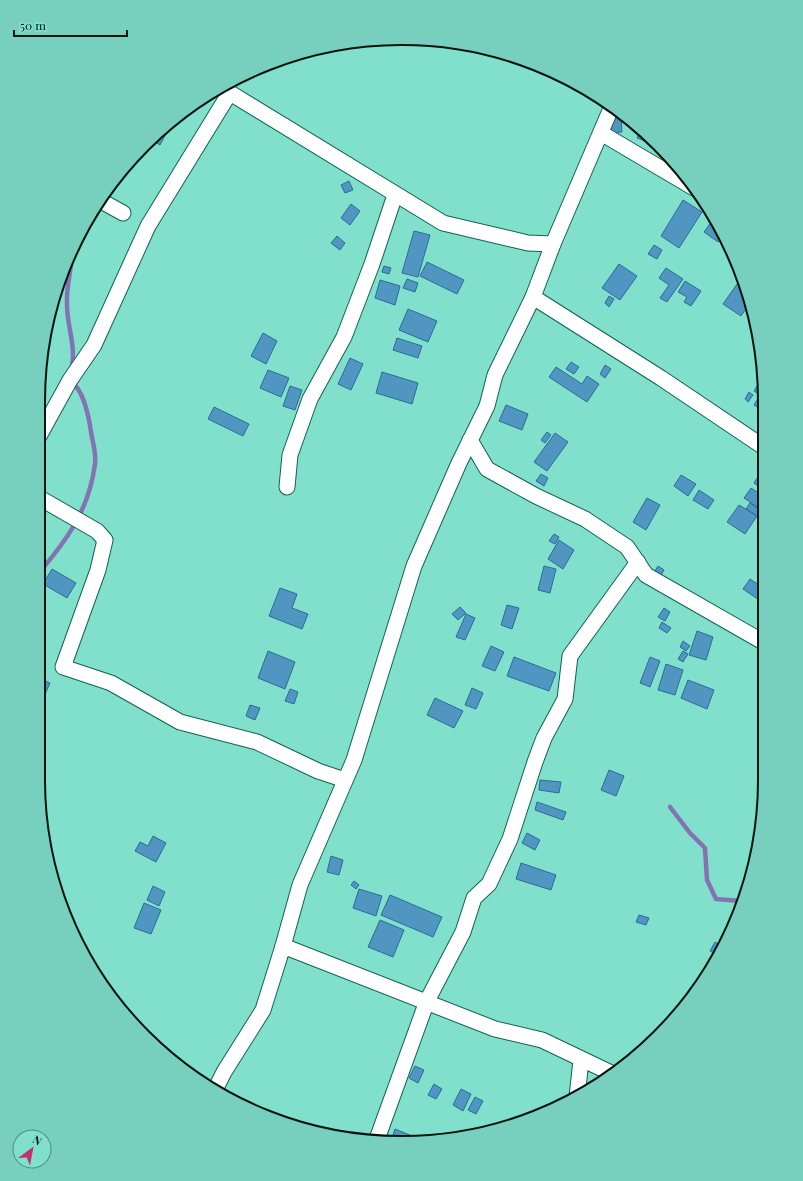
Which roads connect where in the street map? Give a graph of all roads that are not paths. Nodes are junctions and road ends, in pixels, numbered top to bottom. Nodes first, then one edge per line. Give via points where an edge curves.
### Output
1 (226, 91) edge
2 (224, 92) edge
3 (610, 112) edge
4 (601, 133) junction
5 (681, 180) edge
6 (395, 195) junction
7 (105, 203) edge
8 (123, 213) dead end
9 (553, 244) junction
10 (533, 297) junction
11 (45, 425) edge
12 (470, 440) junction
13 (758, 443) edge
14 (287, 487) dead end
15 (45, 501) edge
16 (638, 562) junction
17 (758, 639) edge
18 (345, 780) junction
19 (283, 946) junction
20 (427, 1001) junction
21 (581, 1060) junction
22 (607, 1071) edge
23 (218, 1085) edge
24 (578, 1089) edge
25 (379, 1135) edge

1 - 6 street via 300,134
2 - 11 street via 148,226 94,345 70,380
3 - 4 street
4 - 5 street
4 - 9 street
6 - 9 street via 443,223 528,243
6 - 14 street via 344,337 310,399 290,455
7 - 8 street
9 - 10 street
10 - 12 street via 495,375 487,406
10 - 13 street
12 - 16 street via 487,469 585,520 627,547
12 - 18 street via 414,566 354,760
15 - 18 street via 97,531 105,540 98,570 63,667 111,683 180,722 257,742 318,771
16 - 17 street via 646,575
16 - 20 street via 570,656 565,699 537,756 510,839 488,884 474,898 463,932
18 - 19 street via 300,885
19 - 20 street
19 - 23 street via 263,1010
20 - 21 street via 495,1029 542,1040
20 - 25 street
21 - 22 street
21 - 24 street

